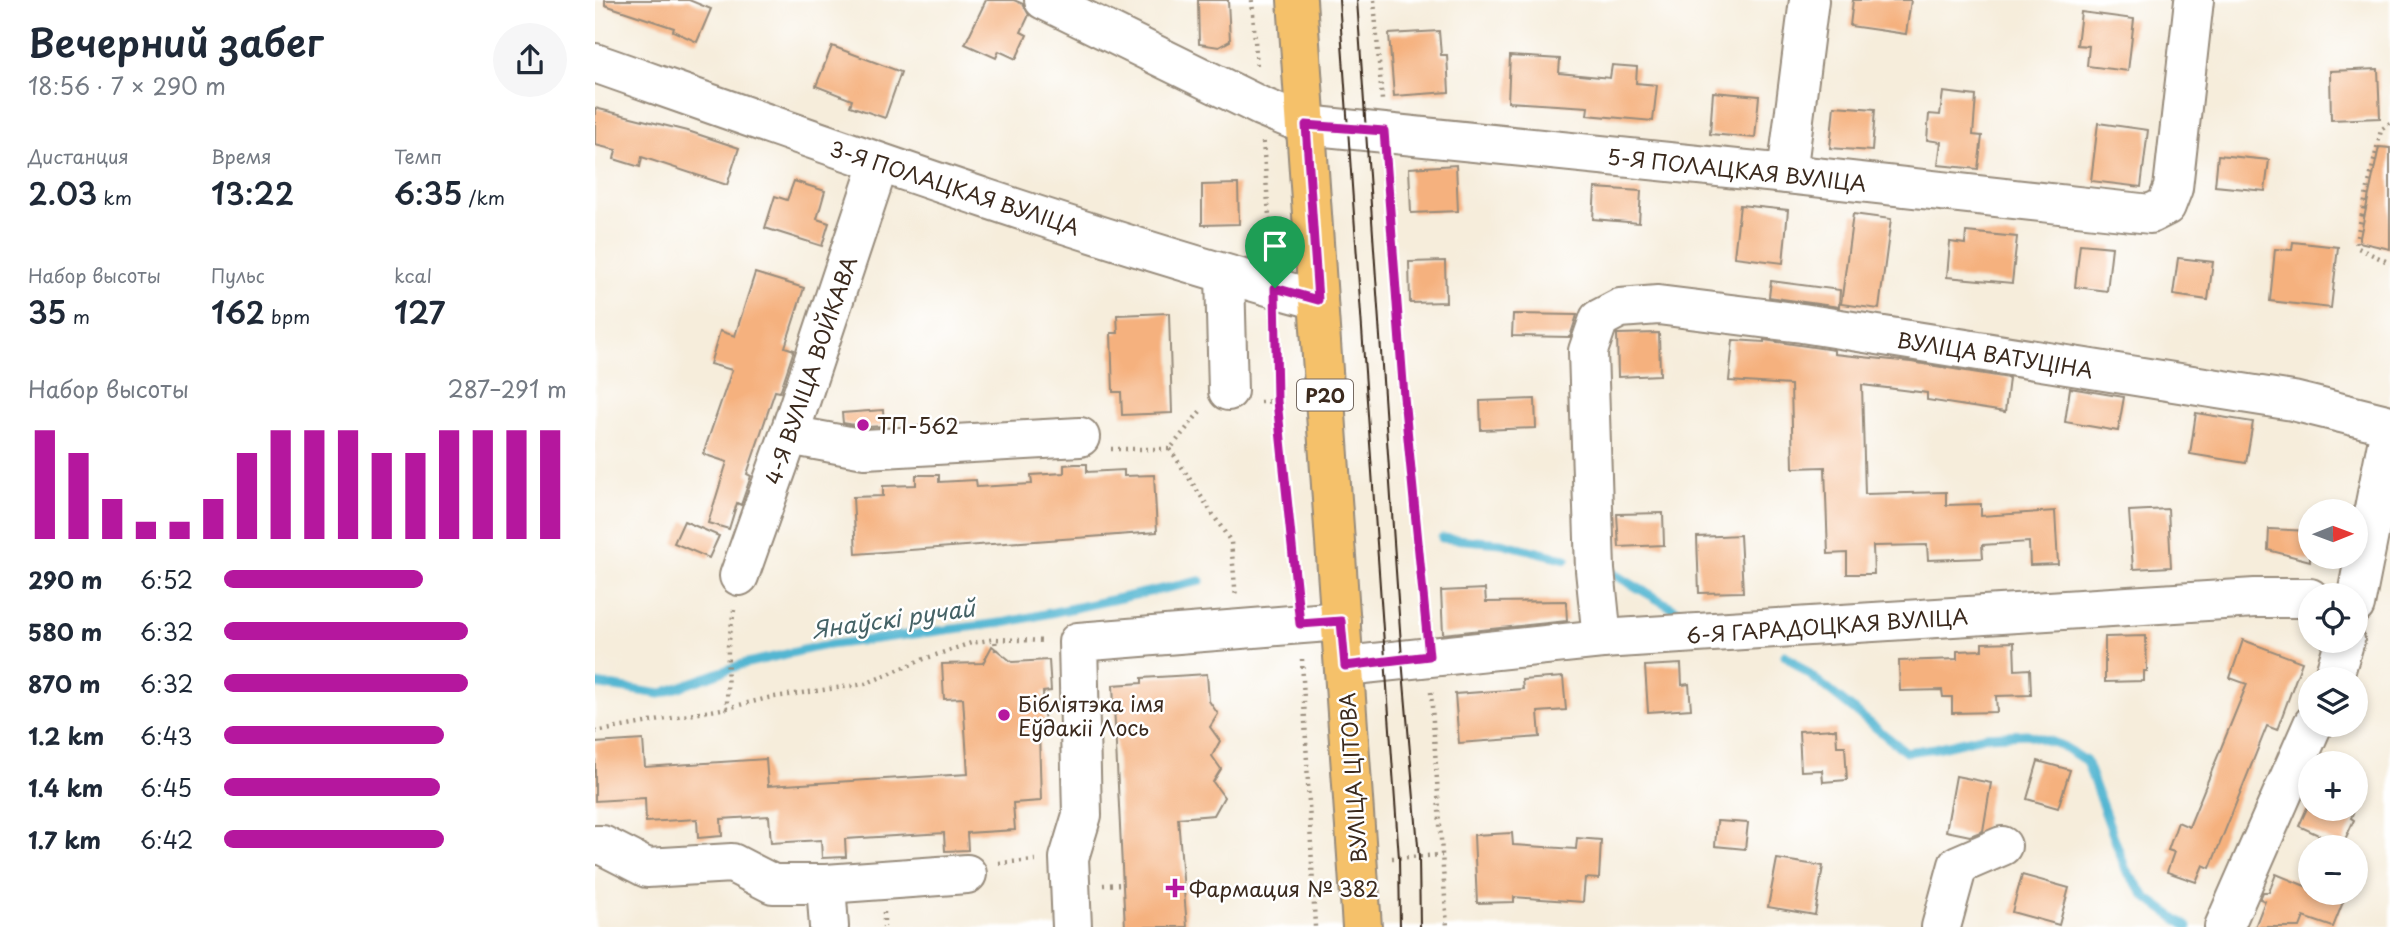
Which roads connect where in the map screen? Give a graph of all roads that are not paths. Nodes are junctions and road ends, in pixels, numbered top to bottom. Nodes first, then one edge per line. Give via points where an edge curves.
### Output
1 (1044, 0) edge
2 (1297, 0) edge
3 (1809, 0) edge
4 (2194, 0) edge
5 (595, 63) edge
6 (1306, 125) junction
7 (879, 163) junction
8 (1787, 174) junction
9 (1225, 275) junction
10 (1318, 300) junction
11 (1228, 391) dead end
12 (2390, 426) edge
13 (789, 435) junction
14 (1080, 437) dead end
15 (739, 576) dead end
16 (2367, 583) edge
17 (2298, 598) edge
18 (1341, 621) junction
19 (1602, 639) junction
20 (1345, 666) junction
21 (2307, 737) edge
22 (595, 845) edge
23 (2002, 846) dead end
24 (967, 874) dead end
25 (826, 884) junction
26 (829, 927) edge
27 (1072, 927) edge
28 (1362, 927) edge
29 (1941, 927) edge
30 (2224, 927) edge

1 - 6 street, 5-Я ПОЛАЦКАЯ ВУЛІЦА
2 - 6 main road, ВУЛІЦА ЦІТОВА / Р20
3 - 8 street
4 - 8 street, 5-Я ПОЛАЦКАЯ ВУЛІЦА via 2173,188 2166,206 2150,214
5 - 7 street, 3-Я ПОЛАЦКАЯ ВУЛІЦА
6 - 8 street, 5-Я ПОЛАЦКАЯ ВУЛІЦА
6 - 10 main road, ВУЛІЦА ЦІТОВА / Р20
7 - 9 street, 3-Я ПОЛАЦКАЯ ВУЛІЦА
7 - 13 street, 4-Я ВУЛІЦА ВОЙКАВА
9 - 10 street, 3-Я ПОЛАЦКАЯ ВУЛІЦА
9 - 11 street
10 - 18 main road, ВУЛІЦА ЦІТОВА / Р20
12 - 16 street, ВУЛІЦА ВАТУЦІНА
12 - 19 street, ВУЛІЦА ВАТУЦІНА via 2293,401 1801,323 1658,305 1620,308 1599,319 1588,351 1595,570
13 - 14 street via 865,449
13 - 15 street, 4-Я ВУЛІЦА ВОЙКАВА
17 - 19 street, 6-Я ГАРАДОЦКАЯ ВУЛІЦА
18 - 20 main road, ВУЛІЦА ЦІТОВА / Р20
18 - 27 street via 1078,642 1082,816 1069,858
19 - 20 street, 6-Я ГАРАДОЦКАЯ ВУЛІЦА
20 - 28 main road, ВУЛІЦА ЦІТОВА / Р20
21 - 30 street
22 - 25 street via 647,868 732,863 773,884
23 - 29 street via 1958,865
24 - 25 street
25 - 26 street

